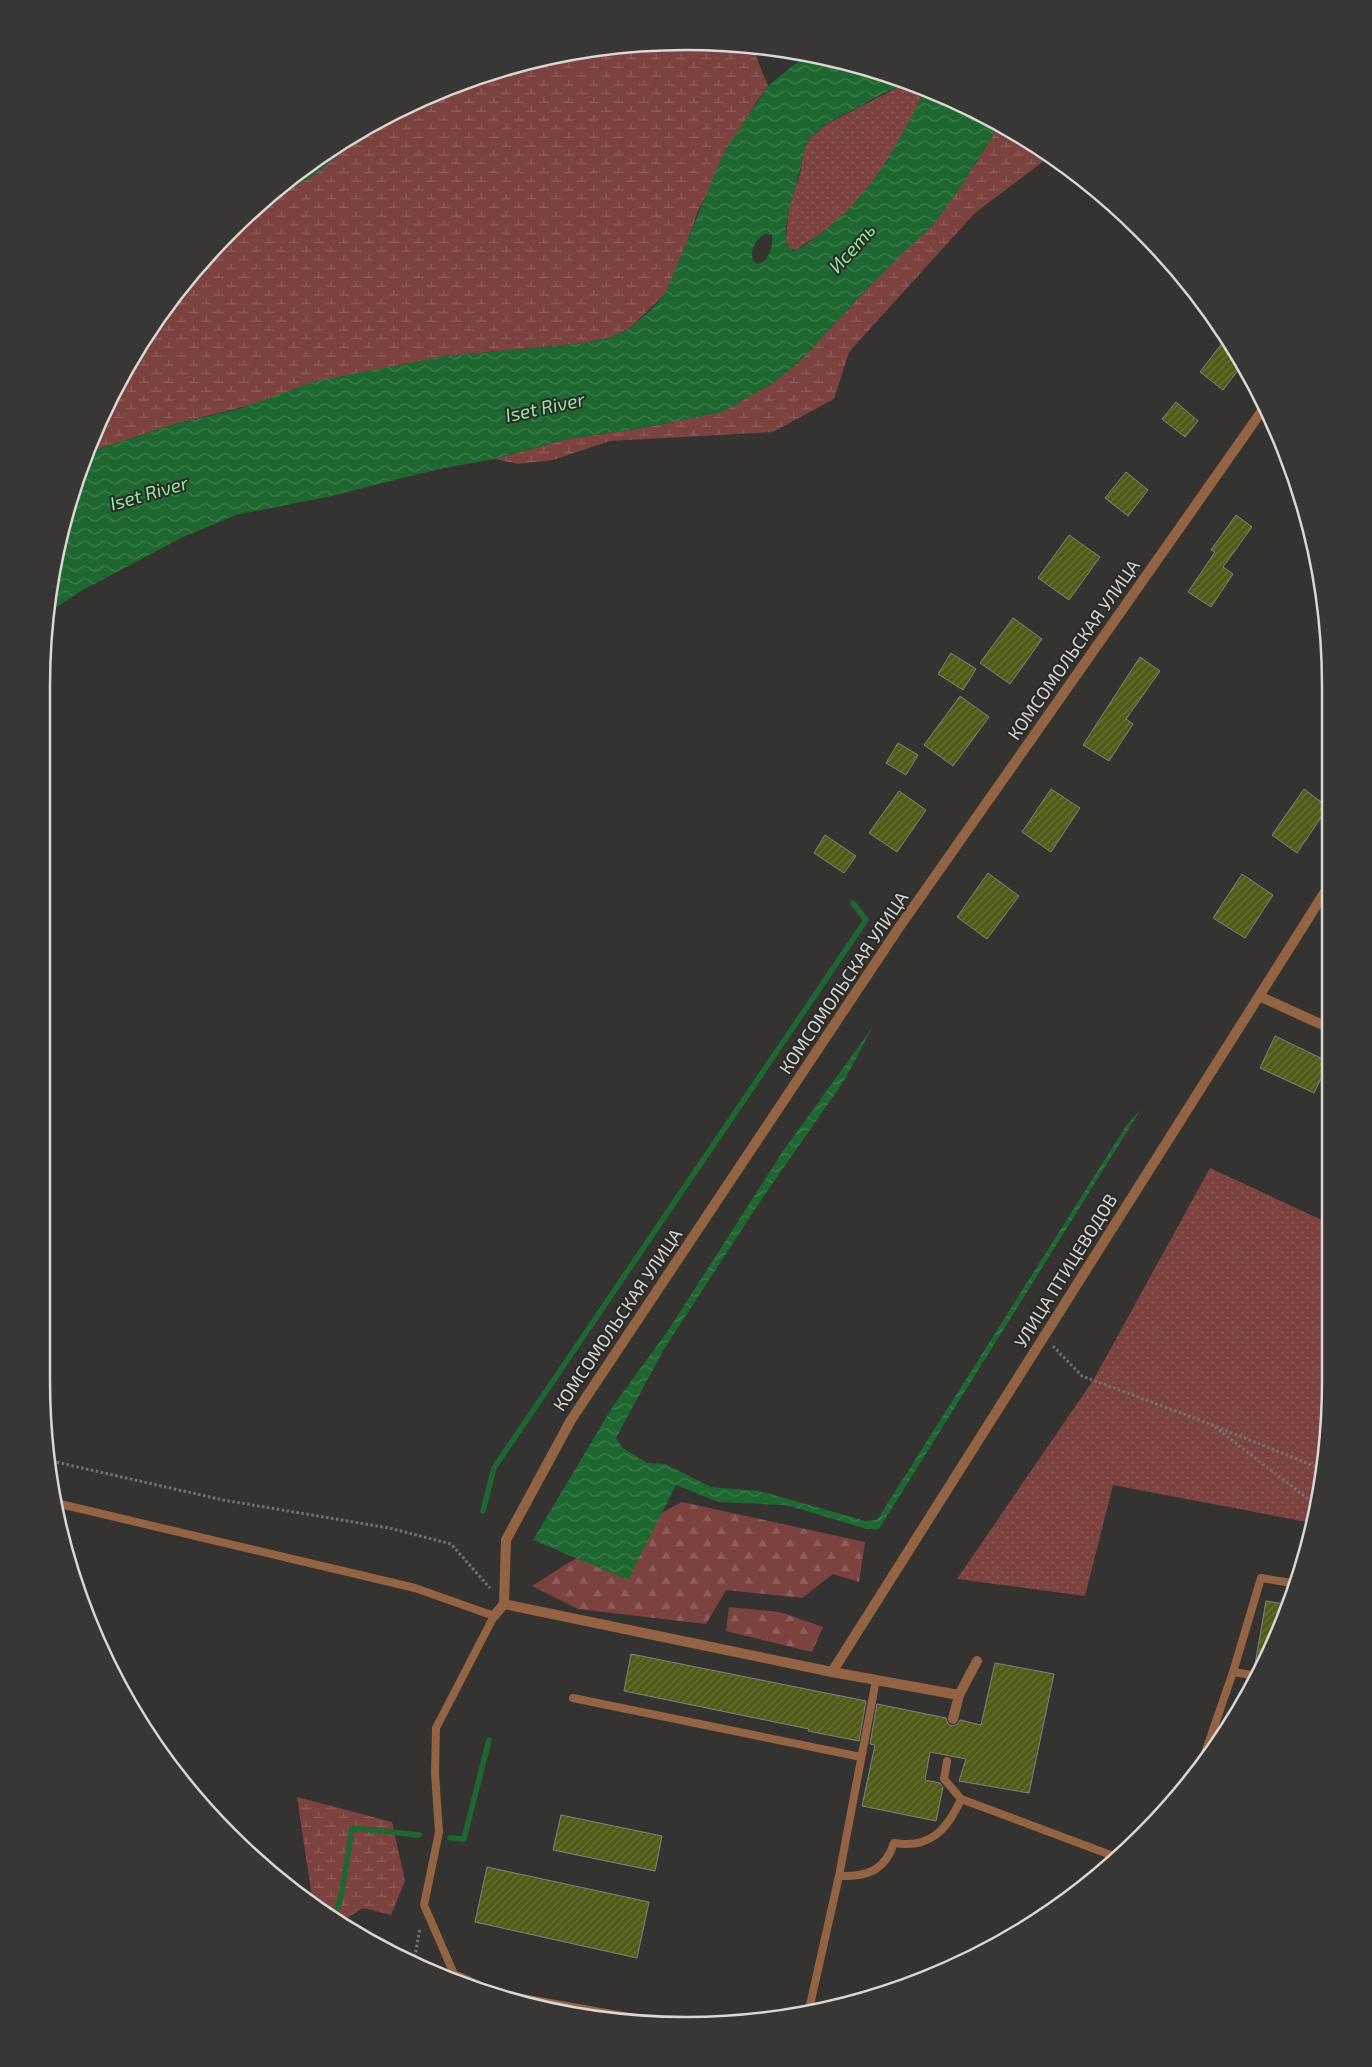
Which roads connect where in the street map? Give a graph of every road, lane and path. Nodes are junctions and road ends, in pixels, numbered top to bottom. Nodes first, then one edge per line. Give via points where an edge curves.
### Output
1 (1260, 414) edge
2 (1322, 896) edge
3 (1259, 996) junction
4 (1322, 1025) edge
5 (1044, 1336) junction
6 (1210, 1424) junction
7 (55, 1462) edge
8 (1316, 1467) edge
9 (1311, 1501) edge
10 (62, 1504) edge
11 (1289, 1583) edge
12 (504, 1604) junction
13 (494, 1616) junction
14 (977, 1661) dead end
15 (832, 1672) junction
16 (1233, 1672) junction
17 (1250, 1675) edge
18 (876, 1680) junction
19 (959, 1695) junction
20 (573, 1698) dead end
21 (954, 1719) dead end
22 (1208, 1743) edge
23 (862, 1757) junction
24 (947, 1761) dead end
25 (961, 1799) junction
26 (1110, 1855) edge
27 (839, 1876) junction
28 (424, 1905) junction
29 (415, 1956) edge
30 (453, 1973) edge
31 (810, 2005) edge

1 - 12 street, КОМСОМОЛЬСКАЯ УЛИЦА via 898,929 571,1420 506,1540
2 - 3 street, УЛИЦА ПТИЦЕВОДОВ
3 - 4 street
3 - 5 street, УЛИЦА ПТИЦЕВОДОВ
5 - 6 path via 1082,1376
5 - 15 street, УЛИЦА ПТИЦЕВОДОВ
6 - 8 path
6 - 9 path
7 - 12 path via 223,1500 388,1528 451,1544
10 - 13 lane via 415,1588
11 - 16 lane via 1261,1578
12 - 13 street
12 - 15 street
13 - 28 lane via 436,1728 439,1832
14 - 19 street
15 - 18 street
16 - 17 lane
16 - 22 lane
18 - 19 street
18 - 23 lane
19 - 21 street
20 - 23 lane
23 - 27 lane
24 - 25 lane via 944,1779
25 - 26 lane
25 - 27 lane via 952,1820 941,1833 908,1845 894,1843 890,1857 870,1873 858,1877
27 - 31 lane
28 - 29 path
28 - 30 lane

